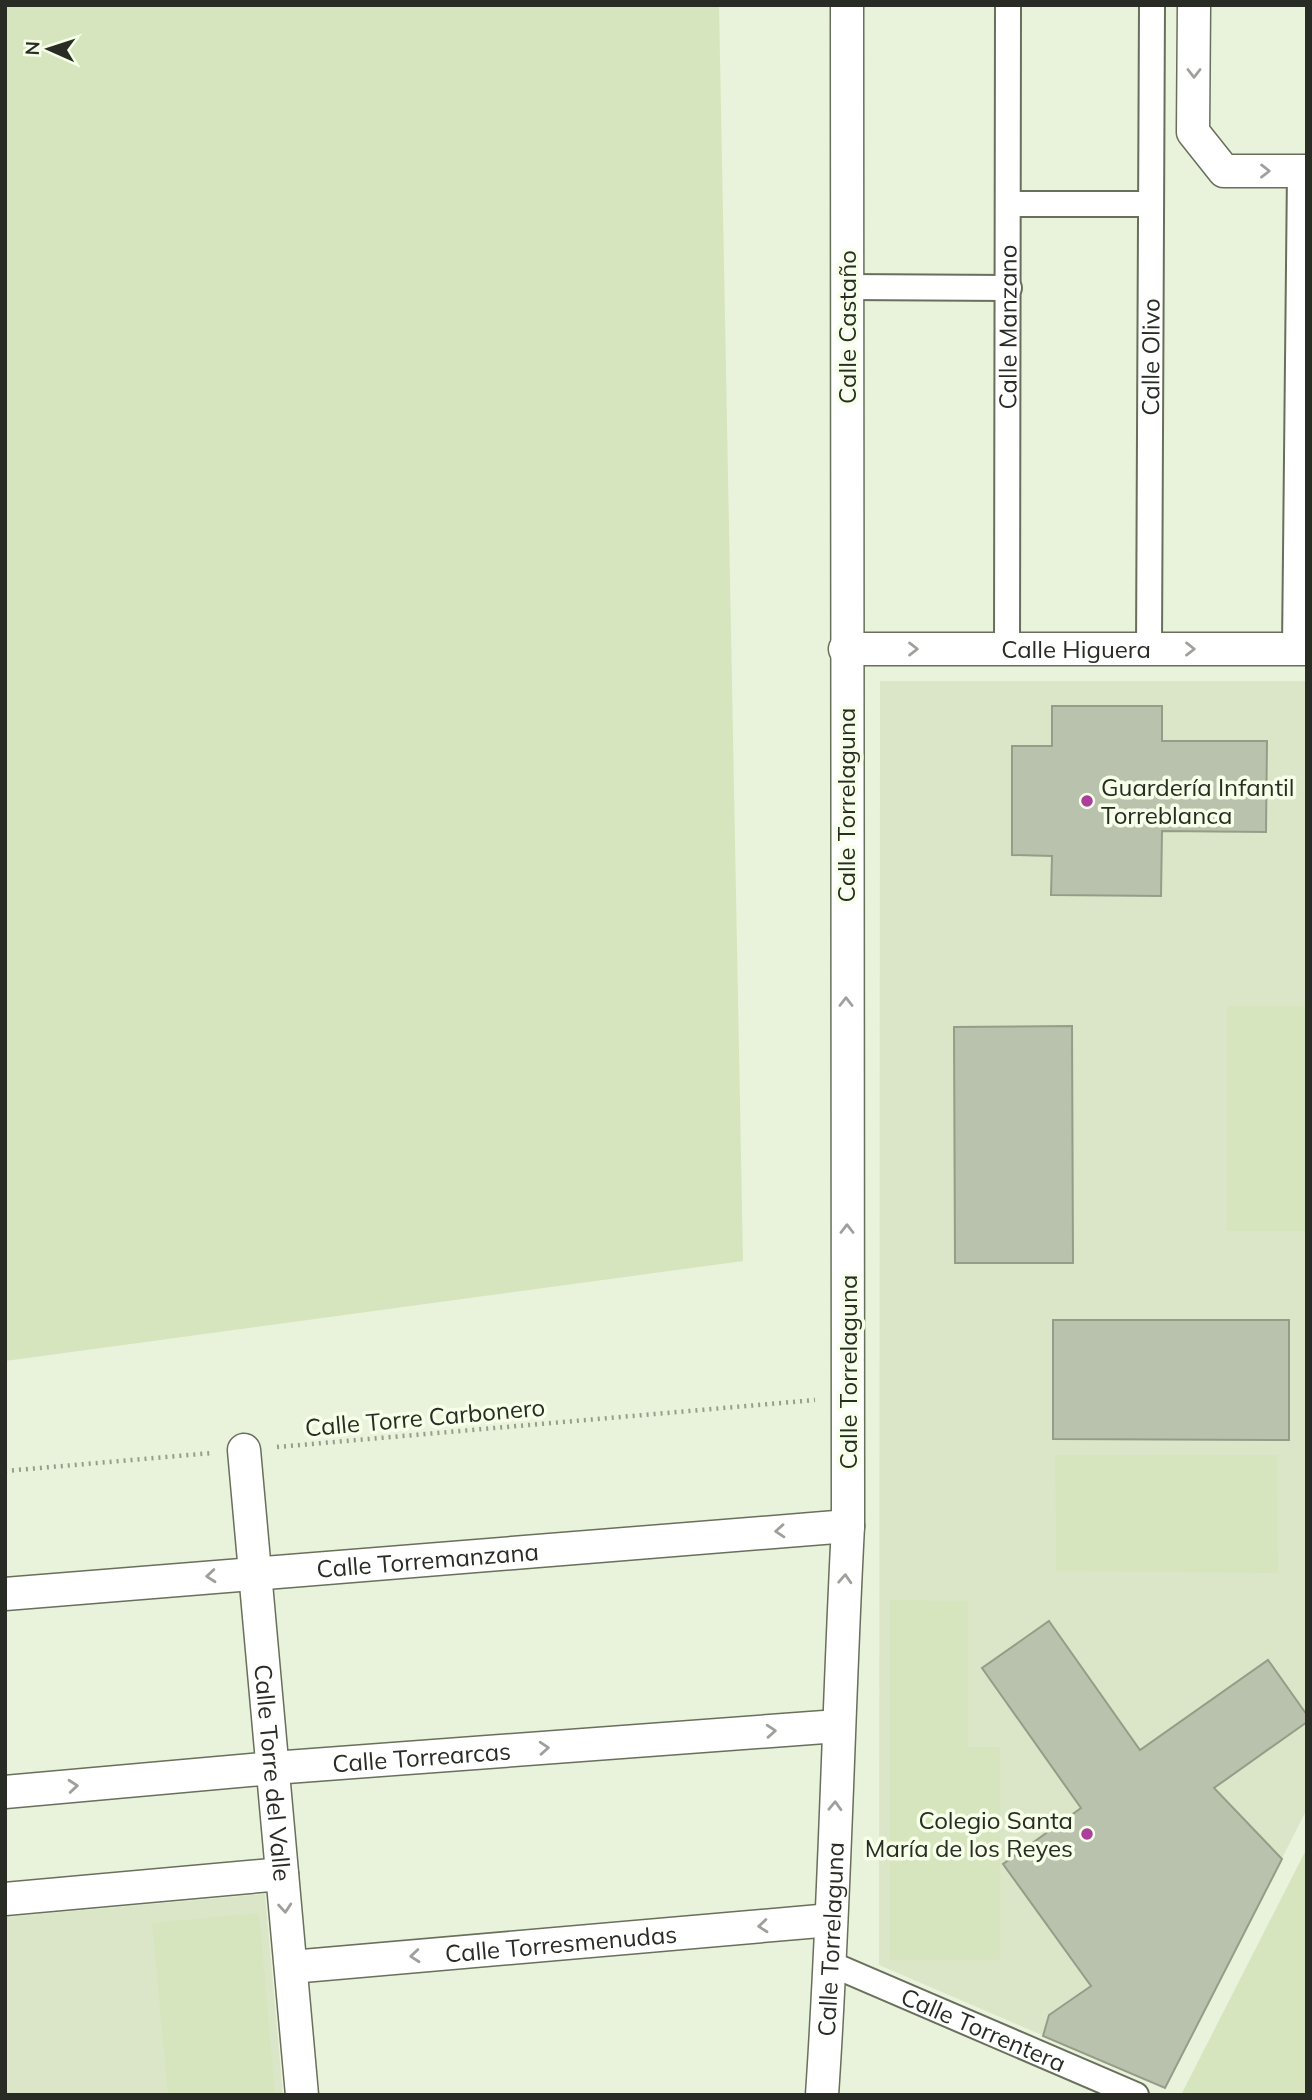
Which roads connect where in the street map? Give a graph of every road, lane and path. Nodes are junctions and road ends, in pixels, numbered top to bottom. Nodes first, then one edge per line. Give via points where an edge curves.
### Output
1 (847, 5) edge
2 (1008, 5) edge
3 (1152, 5) edge
4 (1194, 5) edge
5 (1303, 171) edge
6 (1009, 204) junction
7 (1151, 204) junction
8 (847, 287) junction
9 (1009, 288) junction
10 (845, 649) junction
11 (1007, 649) junction
12 (1149, 649) junction
13 (1301, 649) edge
14 (848, 1398) junction
15 (244, 1450) junction
16 (5, 1471) edge
17 (848, 1526) junction
18 (255, 1572) junction
19 (5, 1594) edge
20 (838, 1726) junction
21 (273, 1768) junction
22 (5, 1793) edge
23 (282, 1874) junction
24 (5, 1899) edge
25 (831, 1920) junction
26 (831, 1964) junction
27 (291, 1967) junction
28 (302, 2095) edge
29 (822, 2095) edge
30 (1136, 2095) edge

1 - 8 street, Calle Castaño
2 - 6 street, Calle Manzano
3 - 7 street, Calle Olivo
4 -> 5 street via 1194,132 1224,171
5 - 13 street
6 - 7 street
6 - 9 street, Calle Manzano
7 - 12 street, Calle Olivo
8 - 9 street
8 - 10 street, Calle Castaño
9 - 11 street, Calle Manzano
10 -> 11 street, Calle Higuera
14 -> 10 street, Calle Torrelaguna
11 - 12 street, Calle Higuera
12 -> 13 street, Calle Higuera
14 - 15 path, Calle Torre Carbonero
14 - 17 street, Calle Torrelaguna
15 - 16 path, Calle Torre Carbonero
15 - 18 street, Calle Torre del Valle
17 -> 18 street, Calle Torremanzana
20 -> 17 street, Calle Torrelaguna
18 -> 19 street, Calle Torremanzana
18 - 21 street, Calle Torre del Valle
21 -> 20 street, Calle Torrearcas
25 -> 20 street, Calle Torrelaguna
22 -> 21 street, Calle Torrearcas
21 - 23 street, Calle Torre del Valle
23 - 24 street
23 -> 27 street, Calle Torre del Valle
25 - 26 street, Calle Torrelaguna
25 -> 27 street, Calle Torresmenudas
26 - 29 street, Calle Torrelaguna
26 - 30 street, Calle Torrentera
27 - 28 street, Calle Torre del Valle

